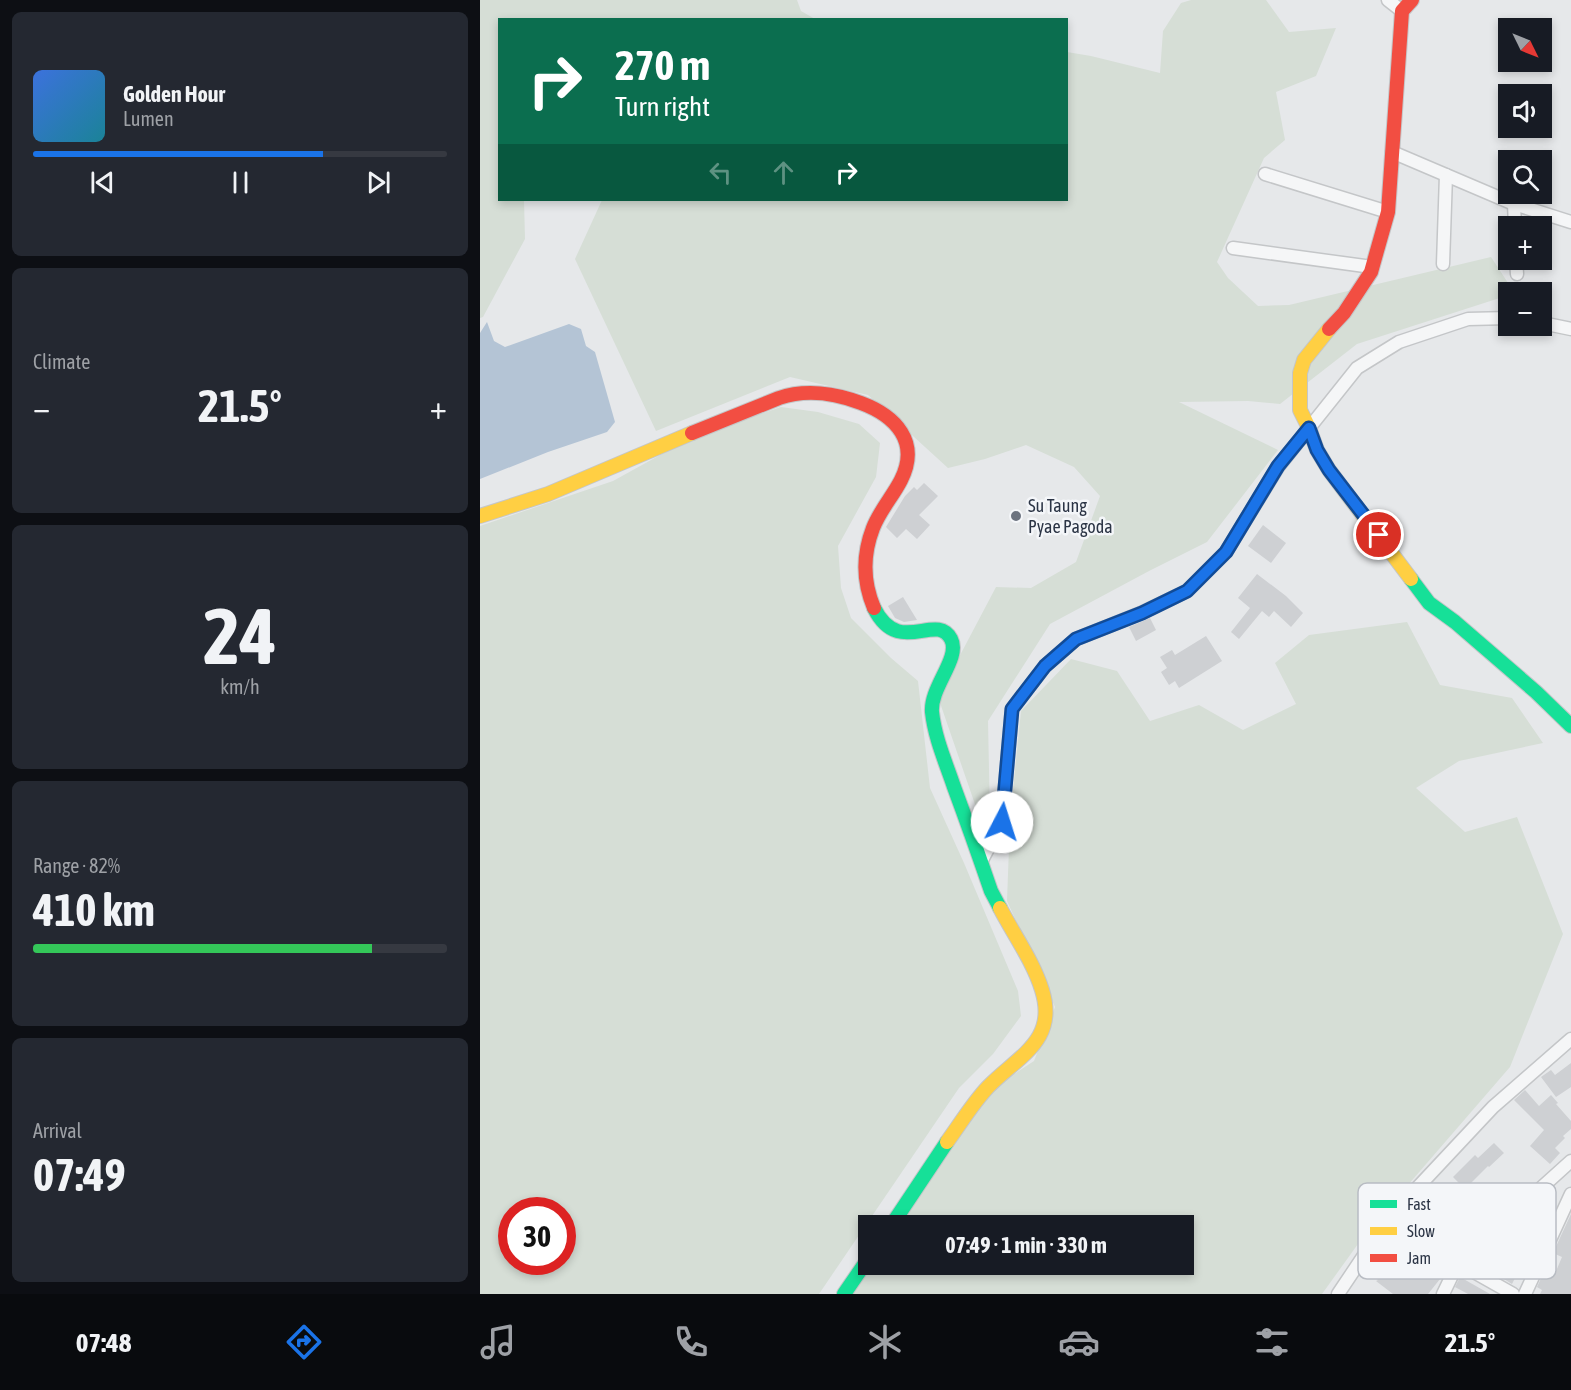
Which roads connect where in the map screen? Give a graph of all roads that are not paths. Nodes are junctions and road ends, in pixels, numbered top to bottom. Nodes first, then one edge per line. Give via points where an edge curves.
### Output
1 (1388, 0) edge
2 (1412, 0) edge
3 (1402, 11) junction
4 (1392, 152) junction
5 (1265, 174) dead end
6 (1446, 175) junction
7 (1498, 197) edge
8 (1514, 204) joint
9 (1388, 212) junction
10 (1515, 216) edge
11 (1571, 222) edge
12 (1233, 248) dead end
13 (1443, 264) dead end
14 (1372, 267) junction
15 (1517, 270) edge
16 (1517, 274) dead end
17 (1498, 319) edge
18 (1552, 325) edge
19 (1571, 329) edge
20 (1309, 428) junction
21 (480, 516) edge
22 (1571, 726) edge
23 (981, 862) junction
24 (1571, 1039) edge
25 (1571, 1161) edge
26 (1422, 1183) edge
27 (1547, 1183) edge
28 (1571, 1194) edge
29 (898, 1215) edge
30 (1556, 1227) edge
31 (1358, 1264) edge
32 (858, 1274) edge
33 (1450, 1279) edge
34 (1487, 1279) edge
35 (1532, 1279) edge
36 (844, 1294) edge
37 (1338, 1294) edge
38 (1443, 1294) edge
39 (1514, 1294) edge
40 (1525, 1294) edge

1 - 3 street
2 - 3 main road
3 - 4 main road
4 - 6 street
4 - 9 main road
5 - 9 street
6 - 7 street
6 - 13 street
8 - 10 street
8 - 11 street
9 - 14 main road
12 - 14 street
14 - 20 main road via 1344,313 1304,360 1300,410
15 - 16 street
17 - 20 street via 1468,320 1399,342 1357,368
18 - 19 street
20 - 22 main road via 1329,470 1429,603
20 - 23 street via 1278,466 1226,552 1187,591 1076,639 1045,666 1012,709 1002,822
21 - 23 main road via 548,494 791,394 820,393 847,398 889,419 904,435 909,452 907,468 874,524 865,576 874,611 888,627 908,634 939,629 953,645 933,695 936,738
23 - 29 main road via 994,899 1034,971 1044,997 1046,1018 1040,1037 1026,1054 976,1099
24 - 26 street via 1493,1107
25 - 27 street
28 - 30 street
31 - 37 street
32 - 36 main road
33 - 38 street
34 - 39 street
35 - 40 street

